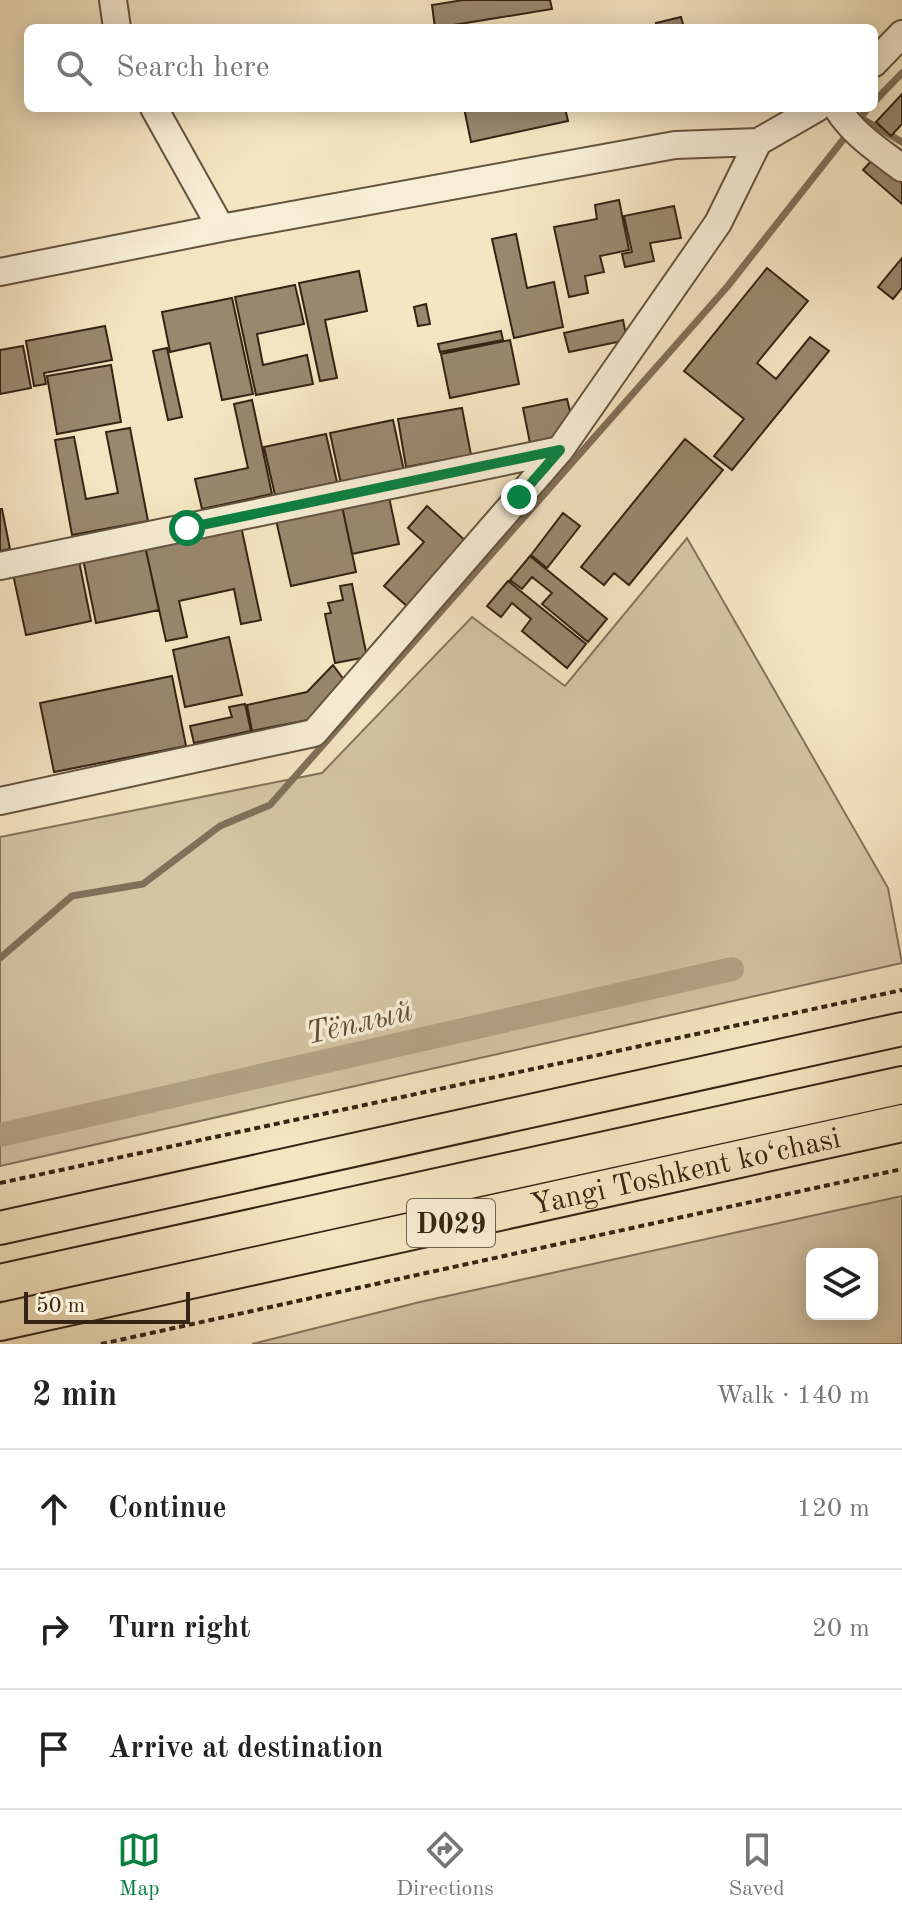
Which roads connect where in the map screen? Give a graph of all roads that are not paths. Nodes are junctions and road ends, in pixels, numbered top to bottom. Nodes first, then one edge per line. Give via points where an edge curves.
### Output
1 (113, 0) edge
2 (116, 24) edge
3 (902, 34) edge
4 (878, 59) edge
5 (156, 112) edge
6 (810, 112) edge
7 (848, 123) edge
8 (758, 142) junction
9 (902, 168) edge
10 (221, 228) junction
11 (0, 272) edge
12 (560, 450) junction
13 (0, 566) edge
14 (0, 801) edge
15 (902, 1029) edge
16 (902, 1085) edge
17 (902, 1123) edge
18 (0, 1228) edge
19 (0, 1283) edge
20 (0, 1322) edge

1 - 2 street
3 - 4 street
5 - 10 street
6 - 8 street
7 - 9 street
8 - 10 street via 675,145
8 - 12 street via 718,223
10 - 11 street
12 - 13 street
12 - 14 street via 314,733
15 - 18 main road
16 - 19 highway, Yangi Toshkent ko‘chasi / D029
17 - 20 highway, Yangi Toshkent ko‘chasi / D029

